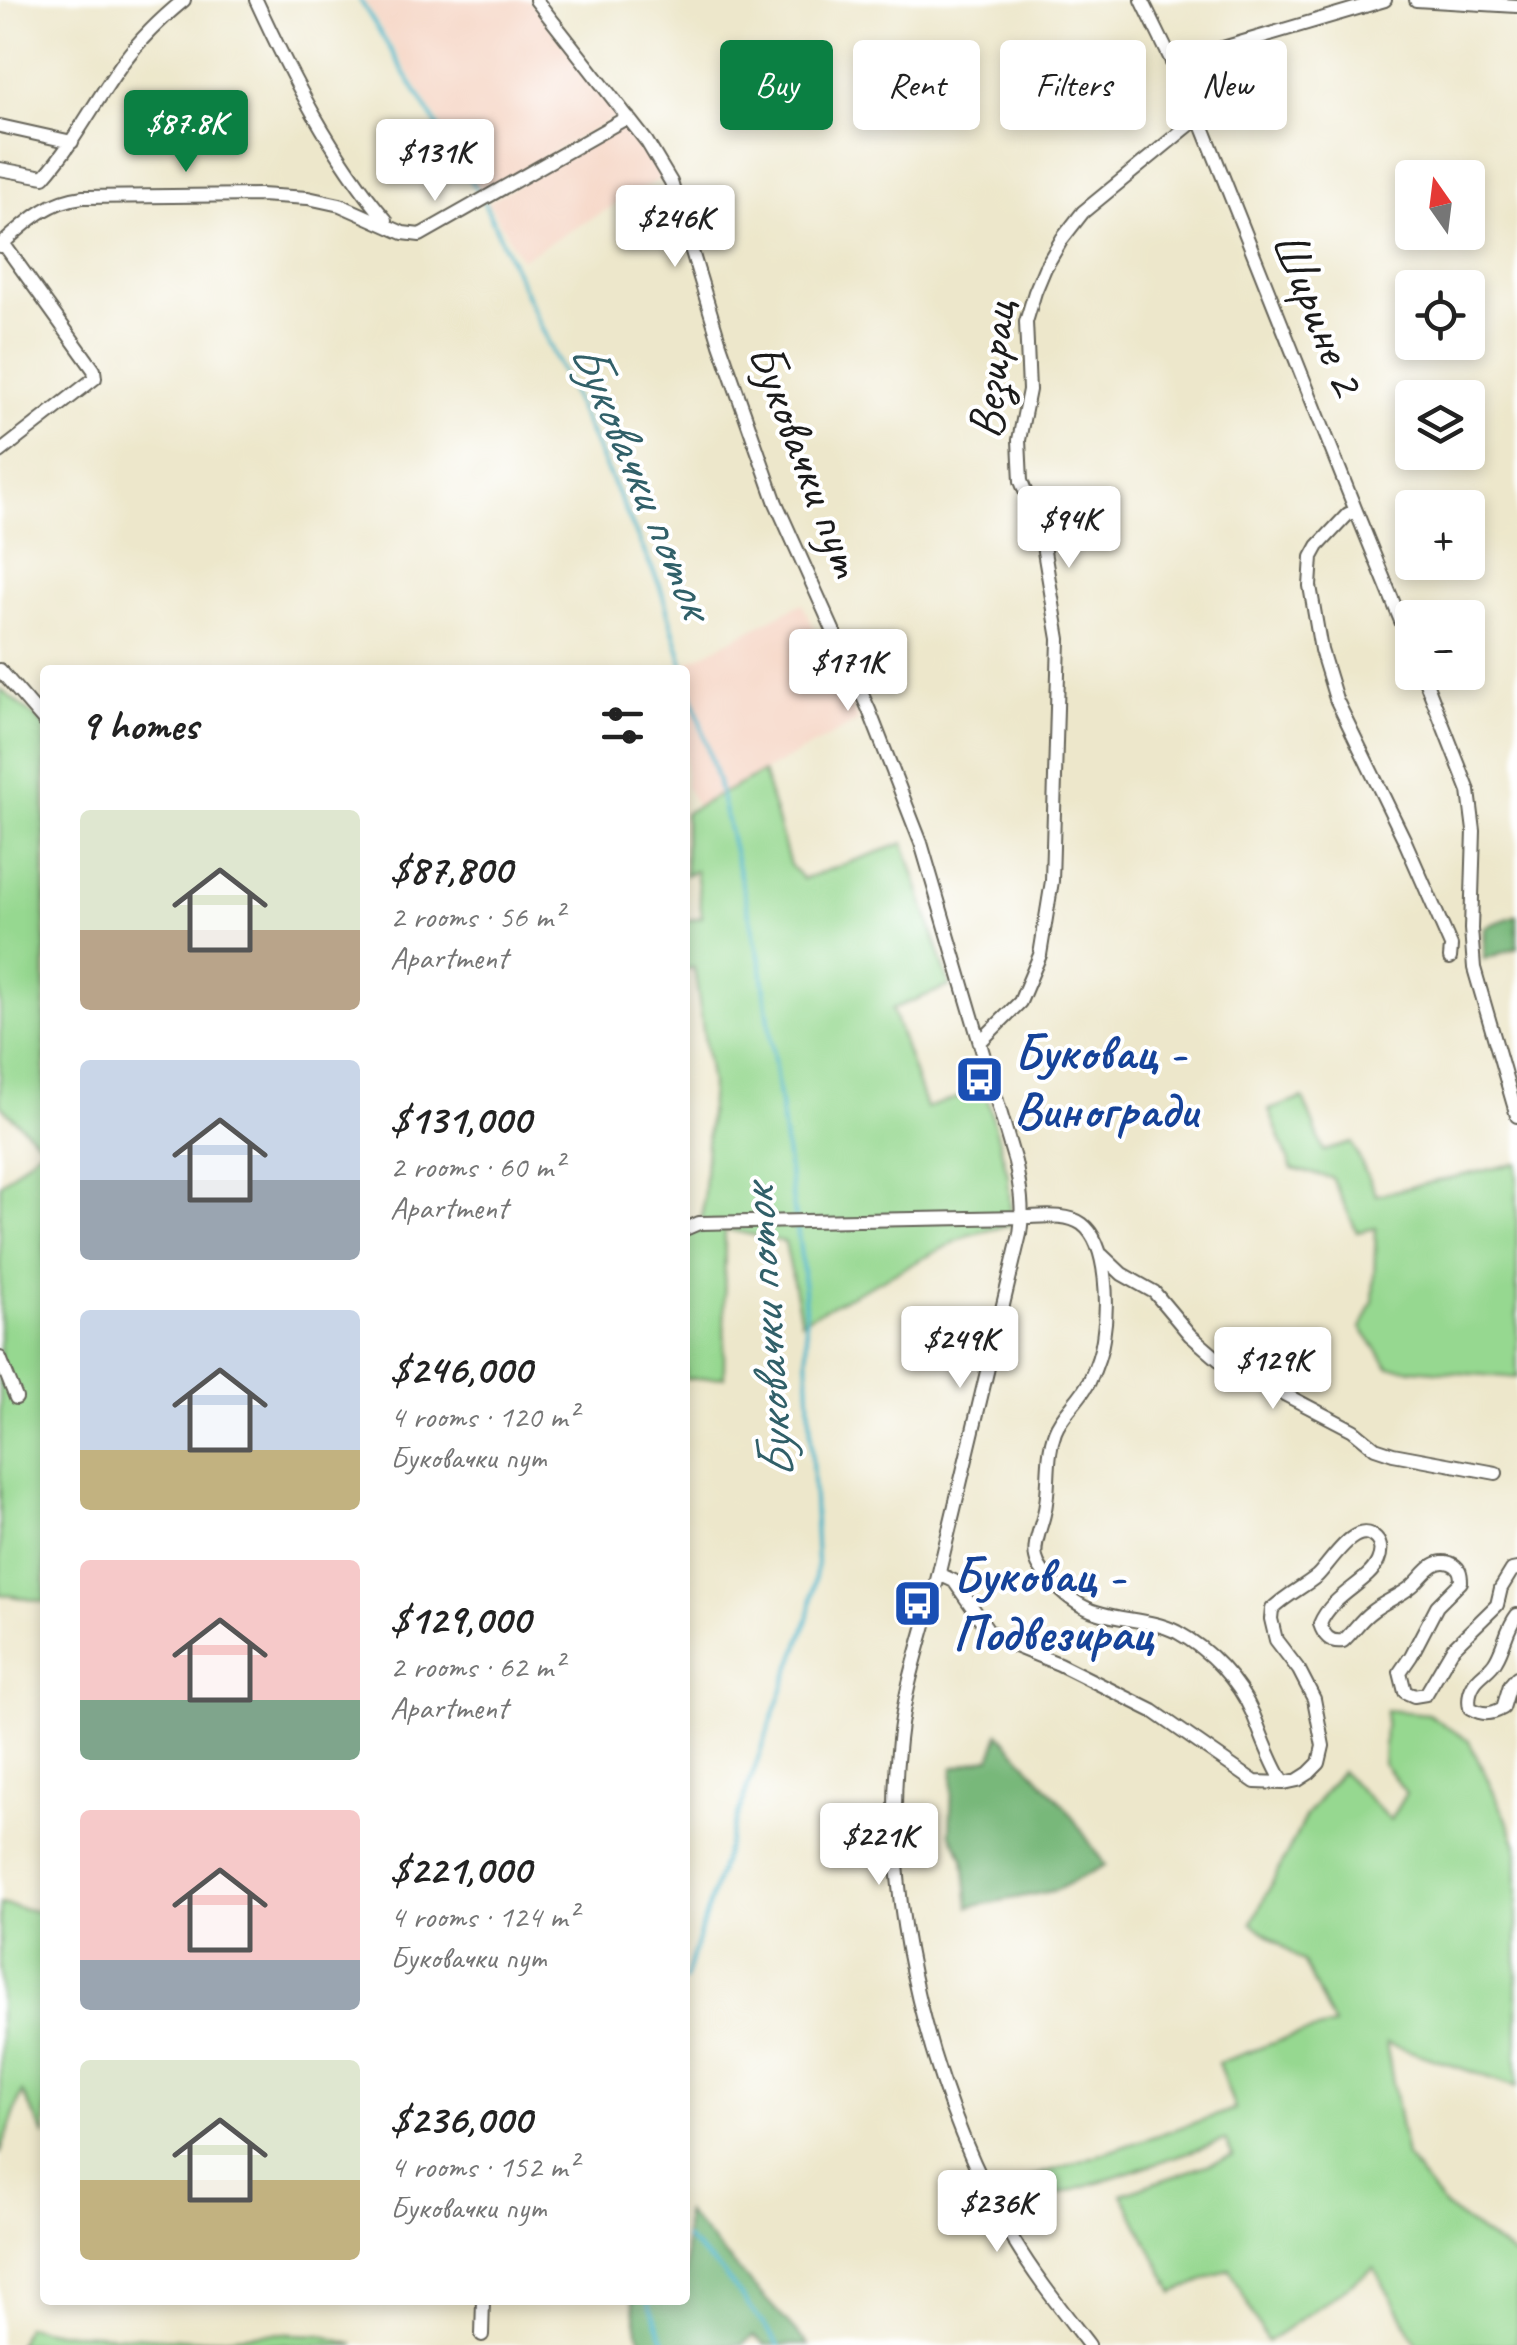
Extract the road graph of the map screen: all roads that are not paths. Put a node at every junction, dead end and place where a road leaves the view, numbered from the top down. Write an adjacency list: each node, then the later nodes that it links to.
1 (184, 0): 14 (street)
2 (256, 0): 16 (street)
3 (536, 0): 10 (street, Буковачки пут)
4 (1142, 0): 9 (street)
5 (1385, 0): 8 (street)
6 (1416, 0): 7 (street)
7 (1517, 6)
8 (1250, 40)
9 (1166, 50)
10 (628, 117): 16 (street); 25 (street, Буковачки пут)
11 (0, 126): 14 (street)
12 (1183, 130): 25 (street, Везирац)
13 (1204, 130): 19 (street, Ширине 2)
14 (72, 142): 15 (street)
15 (0, 169)
16 (390, 226): 17 (street)
17 (2, 245): 18 (street)
18 (0, 452)
19 (1356, 511): 20 (street, Ширине 2); 24 (street)
20 (1395, 606)
21 (0, 670): 23 (street)
22 (1429, 690): 26 (street)
23 (40, 716)
24 (1450, 958)
25 (980, 1042): 27 (street, Буковачки пут)
26 (1517, 1116)
27 (1023, 1217): 28 (street); 29 (street); 34 (street, Буковачки пут)
28 (690, 1228)
29 (1102, 1255): 32 (street); 37 (street)
30 (0, 1358): 31 (street)
31 (16, 1398)
32 (1496, 1473)
33 (1517, 1569): 37 (street)
34 (939, 1574): 37 (street); 40 (street, Буковачки пут)
35 (1517, 1615): 36 (street)
36 (1517, 1676)
37 (1284, 1783)
38 (483, 2305): 39 (street)
39 (482, 2335)
40 (1089, 2345)

